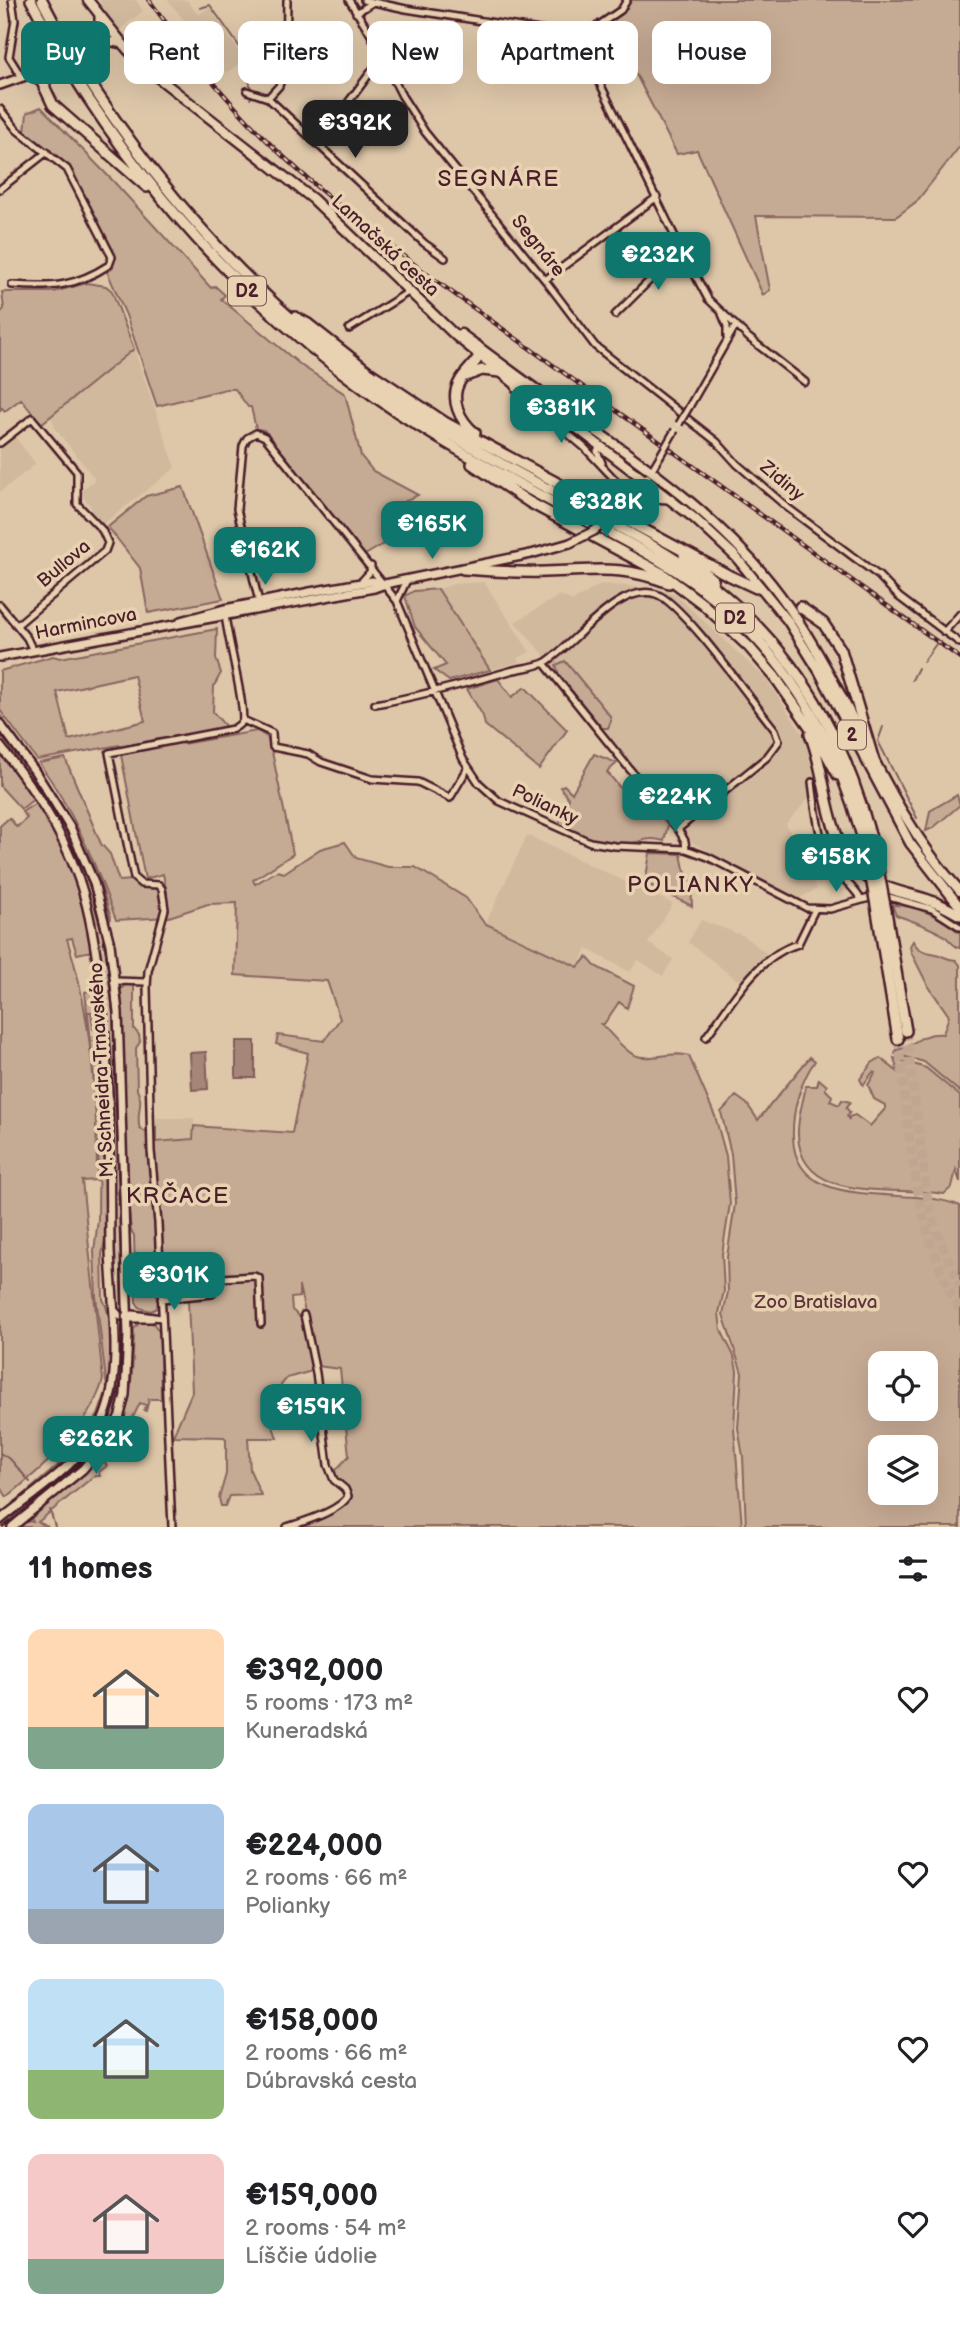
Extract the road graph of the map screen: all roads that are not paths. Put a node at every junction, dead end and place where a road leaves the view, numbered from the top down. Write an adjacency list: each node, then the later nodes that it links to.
1 (12, 0): 23 (street)
2 (30, 0): 12 (highway, D2)
3 (41, 0): 13 (highway, D2)
4 (88, 0): 11 (main road, Lamačská cesta / 2)
5 (287, 0): 34 (street)
6 (349, 0): 10 (street, Segnáre)
7 (364, 0): 9 (street)
8 (627, 0): 16 (street)
9 (372, 3): 10 (street); 15 (street)
10 (356, 13): 17 (street, Segnáre)
11 (99, 16): 14 (main road); 18 (main road, Lamačská cesta / 2)
12 (45, 21)
13 (50, 21)
14 (99, 21)
15 (489, 21)
16 (603, 21)
17 (367, 32)
18 (113, 33): 19 (main road); 20 (main road); 22 (main road, Lamačská cesta / 2)
19 (110, 34)
20 (110, 38)
21 (110, 41): 22 (main road)
22 (122, 44): 45 (main road, Lamačská cesta / 2)
23 (21, 76): 31 (main road)
24 (367, 77): 36 (street)
25 (42, 84): 32 (highway)
26 (45, 84): 32 (highway)
27 (84, 84): 39 (highway, D2)
28 (86, 84): 46 (highway, D2)
29 (396, 84): 43 (street, Segnáre)
30 (600, 84): 40 (street)
31 (0, 85)
32 (44, 87): 39 (highway)
33 (247, 91): 34 (street)
34 (268, 98): 36 (street)
35 (0, 109): 37 (street)
36 (318, 143): 42 (street)
37 (47, 152): 38 (street); 44 (street)
38 (0, 189)
39 (160, 197): 61 (highway, D2)
40 (657, 197): 41 (street); 43 (street)
41 (681, 249): 47 (street); 48 (street)
42 (445, 258)
43 (545, 280): 51 (street, Segnáre)
44 (12, 285)
45 (410, 291): 50 (street); 54 (main road, Lamačská cesta / 2)
46 (284, 312): 62 (highway); 77 (highway, D2)
47 (721, 312): 49 (street); 53 (street)
48 (615, 315)
49 (736, 325): 52 (street); 53 (street)
50 (349, 329)
51 (587, 337): 85 (street, Zidiny)
52 (749, 338): 53 (street); 57 (street)
53 (727, 341): 64 (street, bridge)
54 (478, 351): 55 (main road, Lamačská cesta / 2); 56 (highway); 64 (main road, Lamačská cesta / 2)
55 (500, 372): 56 (highway); 58 (main road, Lamačská cesta / 2)
56 (461, 378): 62 (highway)
57 (805, 382)
58 (515, 387): 60 (main road, Lamačská cesta / 2); 63 (street, Lamačská cesta)
59 (0, 443): 84 (street, Bullova)
60 (600, 446): 63 (street); 65 (main road, Lamačská cesta / 2)
61 (453, 447): 76 (highway); 99 (highway, D2)
62 (492, 447): 69 (highway)
63 (605, 469): 66 (street, Lamačská cesta)
64 (651, 471): 65 (main road, Harmincova); 96 (main road, Lamačská cesta / 2)
65 (645, 480): 67 (main road, Lamačská cesta / 2); 68 (main road, Harmincova)
66 (620, 485)
67 (670, 499): 68 (main road); 105 (main road, Lamačská cesta / 2)
68 (624, 508): 71 (main road, Harmincova, bridge)
69 (660, 538): 75 (highway); 77 (highway)
70 (370, 566): 73 (street); 74 (street, Polianky); 79 (street, Polianky)
71 (463, 569): 72 (main road, Harmincova); 76 (highway)
72 (407, 580): 74 (main road, Harmincova); 78 (street)
73 (360, 583): 74 (main road, Harmincova); 79 (main road, Harmincova)
74 (385, 584): 78 (street, Polianky); 82 (main road, Harmincova)
75 (756, 589)
76 (687, 591): 92 (highway)
77 (724, 595): 102 (highway, D2)
78 (397, 601): 90 (street, Polianky)
79 (258, 602): 82 (main road, Harmincova)
80 (0, 604): 84 (street)
81 (800, 607): 96 (highway)
82 (225, 612): 87 (main road, Harmincova); 93 (street)
83 (960, 614): 85 (street)
84 (17, 625): 87 (street)
85 (944, 632): 86 (street, Zidiny)
86 (960, 643)
87 (33, 651): 88 (main road, Harmincova)
88 (0, 657)
89 (544, 663): 90 (street); 100 (street); 100 (street)
90 (435, 693): 91 (street); 97 (street, Polianky)
91 (375, 704)
92 (798, 710): 99 (highway); 108 (highway)
93 (243, 720): 97 (street); 111 (street)
94 (0, 724): 110 (main road, M. Schneidra Trnavského)
95 (0, 746): 117 (main road, M. Schneidra Trnavského)
96 (874, 761): 103 (main road, Lamačská cesta / 2)
97 (468, 768): 101 (street, Polianky)
98 (812, 782): 104 (street)
99 (847, 785): 102 (highway, D2)
100 (678, 829): 101 (street)
101 (686, 849): 106 (street, Polianky)
102 (872, 862): 107 (highway, D2, bridge)
103 (960, 891)
104 (861, 900): 106 (street); 109 (street)
105 (960, 907)
106 (815, 909): 113 (street)
107 (881, 911): 112 (highway, D2); 114 (highway, D2)
108 (960, 915)
109 (960, 927)
110 (116, 981): 111 (street); 115 (main road, M. Schneidra Trnavského)
111 (146, 982): 116 (street)
112 (906, 1031)
113 (706, 1037)
114 (898, 1040)
115 (127, 1298): 119 (main road, M. Schneidra Trnavského); 120 (street)
116 (161, 1299): 121 (street); 122 (street)
117 (112, 1306): 119 (street); 123 (main road, M. Schneidra Trnavského)
118 (304, 1315): 128 (street)
119 (125, 1317): 120 (street); 123 (street); 124 (main road, M. Schneidra Trnavského)
120 (140, 1317): 121 (street); 124 (street)
121 (162, 1318): 127 (street)
122 (261, 1324)
123 (114, 1328): 125 (main road, M. Schneidra Trnavského)
124 (128, 1335): 126 (main road, M. Schneidra Trnavského)
125 (0, 1520)
126 (12, 1527)
127 (172, 1527)
128 (287, 1527)

